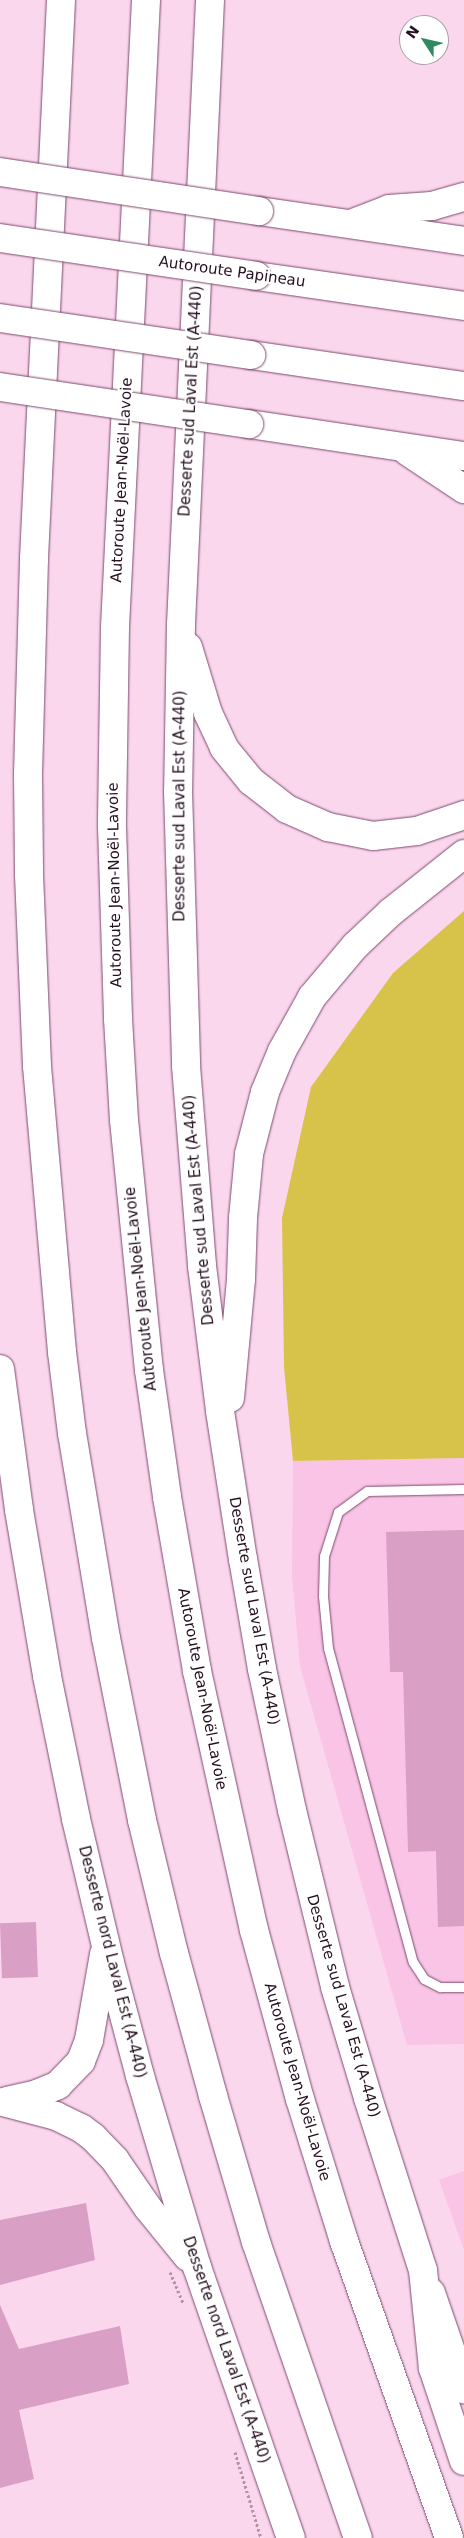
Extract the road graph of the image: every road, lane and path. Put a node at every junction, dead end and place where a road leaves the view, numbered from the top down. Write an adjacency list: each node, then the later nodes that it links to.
1 (61, 0): 37 (main road)
2 (146, 0): 38 (main road, Autoroute Jean-Noël-Lavoie)
3 (210, 0): 5 (main road, Desserte sud Laval Est (A-440))
4 (223, 0): 5 (main road)
5 (209, 32): 18 (main road, Desserte sud Laval Est (A-440))
6 (0, 172): 8 (main road, bridge)
7 (464, 197): 8 (main road)
8 (349, 224): 10 (main road)
9 (0, 238): 11 (main road, Autoroute Papineau, bridge)
10 (464, 241)
11 (464, 306)
12 (0, 318): 13 (main road, bridge)
13 (464, 386)
14 (0, 387): 15 (main road, bridge)
15 (399, 446): 16 (main road); 17 (main road)
16 (464, 456)
17 (464, 489)
18 (181, 624): 19 (main road); 22 (main road, Desserte sud Laval Est (A-440))
19 (464, 816)
20 (464, 854): 22 (main road)
21 (0, 1369): 25 (main road, Desserte nord Laval Est (A-440))
22 (225, 1444): 30 (main road, Desserte sud Laval Est (A-440))
23 (0, 1445): 25 (main road)
24 (464, 1489): 27 (lane)
25 (19, 1510): 26 (main road, Desserte nord Laval Est (A-440))
26 (106, 1945): 29 (main road, Desserte nord Laval Est (A-440)); 29 (main road)
27 (464, 1987)
28 (167, 2265): 31 (path)
29 (197, 2267): 36 (main road, Desserte nord Laval Est (A-440))
30 (423, 2270): 32 (main road, Desserte sud Laval Est (A-440)); 34 (main road)
31 (186, 2309)
32 (464, 2389)
33 (234, 2446): 35 (path)
34 (464, 2461)
35 (262, 2538)
36 (291, 2538)
37 (358, 2538)
38 (449, 2538)

